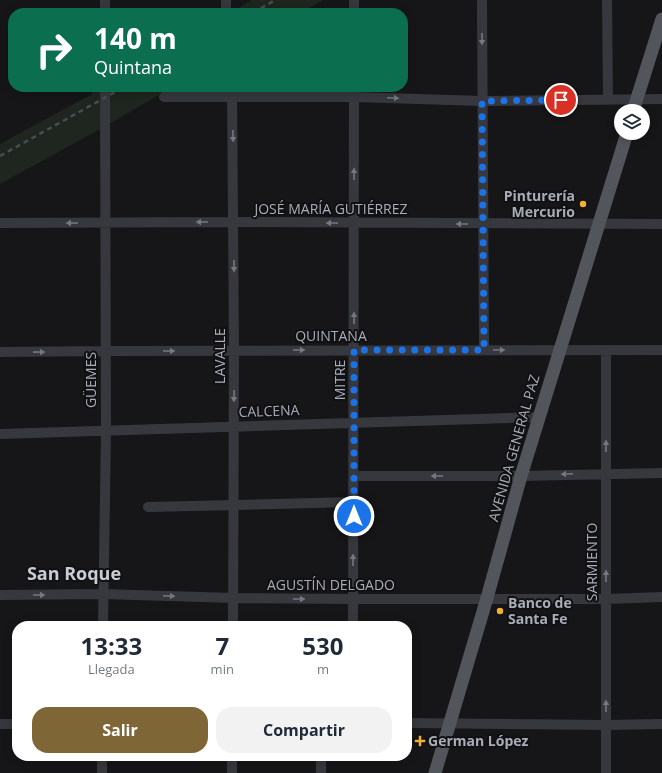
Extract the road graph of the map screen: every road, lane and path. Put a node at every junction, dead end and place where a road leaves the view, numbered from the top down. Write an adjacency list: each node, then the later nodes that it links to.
1 (482, 0): 10 (street, one-way to 10)
2 (607, 0): 9 (street)
3 (662, 19): 12 (main road)
4 (105, 92): 18 (street, GÜEMES)
5 (232, 92): 6 (street); 7 (street); 15 (street, LAVALLE, one-way to 15)
6 (354, 92): 10 (street, one-way to 10); 17 (street, MITRE, one-way to 6)
7 (164, 97)
8 (662, 99): 13 (street)
9 (608, 100): 10 (street); 11 (street)
10 (482, 101): 19 (street)
11 (630, 104)
12 (635, 104)
13 (640, 104)
14 (625, 140): 20 (main road, AVENIDA GENERAL PAZ)
15 (234, 222): 17 (street, JOSÉ MARÍA GUTIÉRREZ, one-way to 15); 18 (street, JOSÉ MARÍA GUTIÉRREZ, one-way to 18); 22 (street, LAVALLE, one-way to 22)
16 (0, 223): 18 (street, JOSÉ MARÍA GUTIÉRREZ, one-way to 16)
17 (354, 223): 19 (street, JOSÉ MARÍA GUTIÉRREZ, one-way to 17); 23 (street, MITRE, one-way to 17)
18 (105, 224): 28 (street, GÜEMES)
19 (483, 224): 20 (street, JOSÉ MARÍA GUTIÉRREZ); 24 (street)
20 (599, 224): 21 (street, JOSÉ MARÍA GUTIÉRREZ); 25 (main road, AVENIDA GENERAL PAZ)
21 (662, 224)
22 (234, 350): 23 (street, QUINTANA, one-way to 23); 28 (street, QUINTANA, one-way to 22); 32 (street, LAVALLE, one-way to 32)
23 (354, 350): 24 (street, QUINTANA); 31 (street, MITRE)
24 (484, 350): 25 (street, QUINTANA, one-way to 25)
25 (559, 350): 26 (street, QUINTANA); 30 (main road, AVENIDA GENERAL PAZ)
26 (606, 350): 27 (street, QUINTANA); 35 (street, SARMIENTO, one-way to 26)
27 (662, 350)
28 (105, 351): 29 (street, QUINTANA, one-way to 28); 33 (street, GÜEMES)
29 (0, 352)
30 (540, 417): 31 (street, CALCENA); 38 (main road, AVENIDA GENERAL PAZ)
31 (354, 422): 32 (street, CALCENA); 37 (street, MITRE)
32 (233, 427): 33 (street, CALCENA); 40 (street, LAVALLE)
33 (106, 431): 34 (street, CALCENA); 42 (street, GÜEMES)
34 (0, 434)
35 (606, 473): 36 (street); 38 (street, one-way to 38); 48 (street, SARMIENTO, one-way to 35)
36 (662, 473)
37 (354, 476): 38 (street, one-way to 37); 39 (street, MITRE)
38 (521, 476): 46 (main road, AVENIDA GENERAL PAZ)
39 (354, 502): 40 (street); 47 (street, MITRE, one-way to 39)
40 (234, 505): 41 (street); 45 (street, LAVALLE)
41 (148, 507)
42 (103, 594): 43 (street, AGUSTÍN DELGADO, one-way to 42); 45 (street, AGUSTÍN DELGADO, one-way to 45); 49 (street, GÜEMES)
43 (0, 595)
44 (662, 597): 48 (street, AGUSTÍN DELGADO)
45 (233, 598): 47 (street, AGUSTÍN DELGADO, one-way to 47); 50 (street, LAVALLE)
46 (487, 598): 47 (street, AGUSTÍN DELGADO); 48 (street, AGUSTÍN DELGADO); 55 (main road, AVENIDA GENERAL PAZ)
47 (353, 599): 51 (street, MITRE)
48 (606, 599): 57 (street, SARMIENTO, one-way to 48)
49 (103, 621)
50 (233, 621)
51 (353, 621)
52 (412, 723): 55 (street)
53 (0, 724): 54 (street)
54 (12, 724)
55 (450, 724): 57 (street); 64 (main road, AVENIDA GENERAL PAZ)
56 (662, 724): 57 (street)
57 (606, 725): 65 (street, SARMIENTO)
58 (102, 761): 61 (street)
59 (232, 761): 62 (street)
60 (321, 761): 63 (street)
61 (102, 773)
62 (232, 773)
63 (321, 773)
64 (434, 773)
65 (606, 773)

